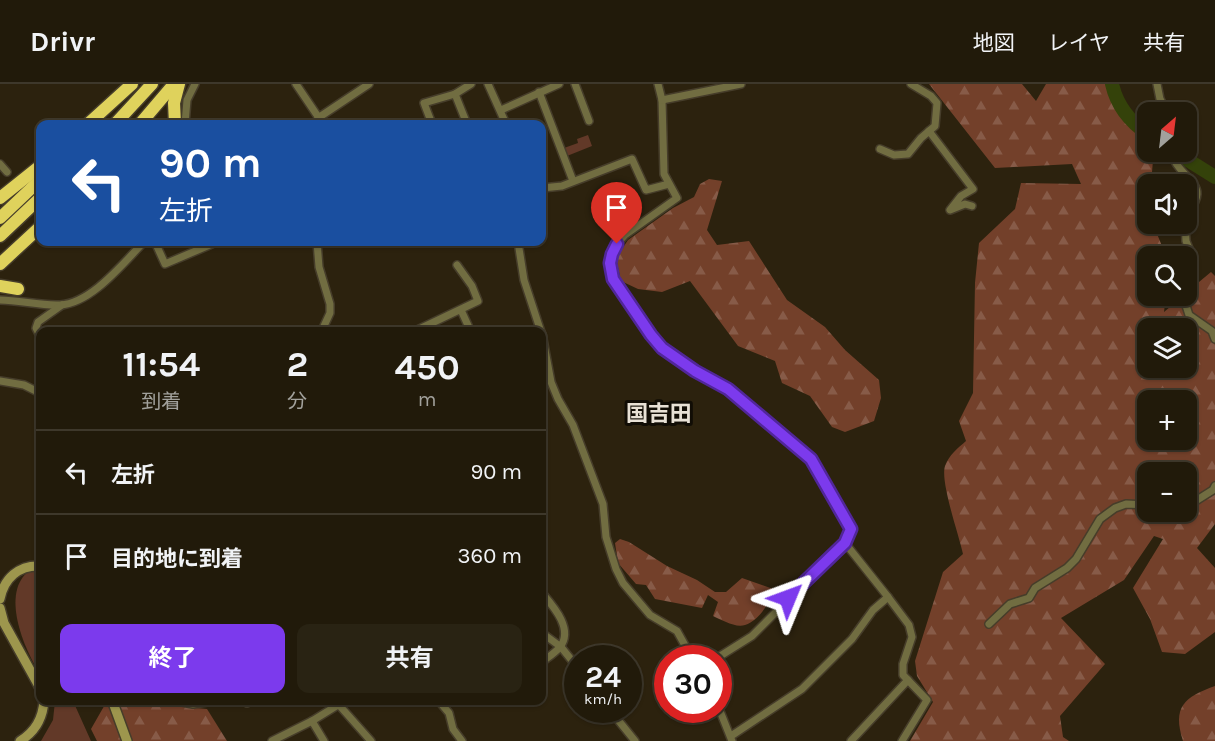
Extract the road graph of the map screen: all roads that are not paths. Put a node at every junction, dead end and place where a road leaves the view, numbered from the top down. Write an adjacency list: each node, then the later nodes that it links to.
1 (133, 84): 21 (highway); 22 (highway)
2 (152, 84): 23 (highway)
3 (174, 84): 24 (highway)
4 (179, 84): 25 (highway)
5 (195, 84): 26 (street)
6 (296, 84): 27 (street)
7 (369, 84): 28 (street)
8 (471, 84): 17 (street)
9 (488, 84): 20 (street)
10 (559, 84): 16 (street)
11 (575, 84): 32 (street)
12 (658, 84): 18 (street)
13 (741, 84): 18 (street)
14 (911, 84): 33 (street)
15 (1157, 84): 19 (street)
16 (539, 93): 20 (street); 40 (street)
17 (455, 94): 29 (street); 30 (street)
18 (662, 100): 42 (street)
19 (1162, 102)
20 (501, 110): 31 (street)
21 (92, 120)
22 (100, 120)
23 (119, 120)
24 (143, 120)
25 (175, 120)
26 (185, 120)
27 (320, 120)
28 (322, 120)
29 (430, 120)
30 (465, 120)
31 (505, 120)
32 (589, 121)
33 (929, 131): 34 (street); 46 (street)
34 (880, 149)
35 (1174, 162): 39 (street)
36 (0, 164): 38 (street)
37 (36, 168): 44 (highway)
38 (7, 172)
39 (1184, 174)
40 (573, 181): 42 (street); 43 (street)
41 (36, 184): 47 (highway)
42 (669, 184): 75 (street)
43 (546, 188)
44 (2, 197)
45 (36, 202): 49 (highway)
46 (972, 206)
47 (0, 218)
48 (36, 231): 55 (highway)
49 (0, 236)
50 (140, 246): 60 (street)
51 (156, 246): 52 (street)
52 (207, 246)
53 (317, 246): 64 (street)
54 (519, 246): 67 (street)
55 (0, 264)
56 (457, 265): 62 (street)
57 (0, 286): 58 (highway)
58 (18, 289)
59 (0, 300): 60 (street)
60 (62, 305): 63 (street)
61 (1186, 306): 68 (street)
62 (461, 310): 65 (street); 66 (street)
63 (36, 327)
64 (324, 327)
65 (424, 327)
66 (469, 327)
67 (539, 327)
68 (1215, 339)
69 (546, 358): 83 (street)
70 (0, 381): 71 (street)
71 (36, 391)
72 (1215, 486): 73 (street)
73 (1197, 500)
74 (1137, 504): 81 (street)
75 (845, 543): 77 (street); 85 (street)
76 (36, 566): 79 (street)
77 (888, 597): 88 (street); 98 (street)
78 (546, 598): 84 (street)
79 (0, 599)
80 (0, 608): 89 (street)
81 (989, 624)
82 (546, 636): 84 (street)
83 (685, 645)
84 (561, 647): 86 (street); 87 (street)
85 (732, 649)
86 (564, 651)
87 (546, 659)
88 (908, 680): 106 (street); 107 (street)
89 (36, 681)
90 (43, 705): 99 (street)
91 (114, 705): 100 (street)
92 (340, 705): 95 (street)
93 (344, 705): 103 (street)
94 (442, 705): 104 (street)
95 (312, 722): 101 (street); 102 (street)
96 (620, 723): 105 (street)
97 (725, 723): 98 (street)
98 (732, 739)
99 (20, 741)
100 (127, 741)
101 (272, 741)
102 (324, 741)
103 (371, 741)
104 (462, 741)
105 (635, 741)
106 (851, 741)
107 (902, 741)

